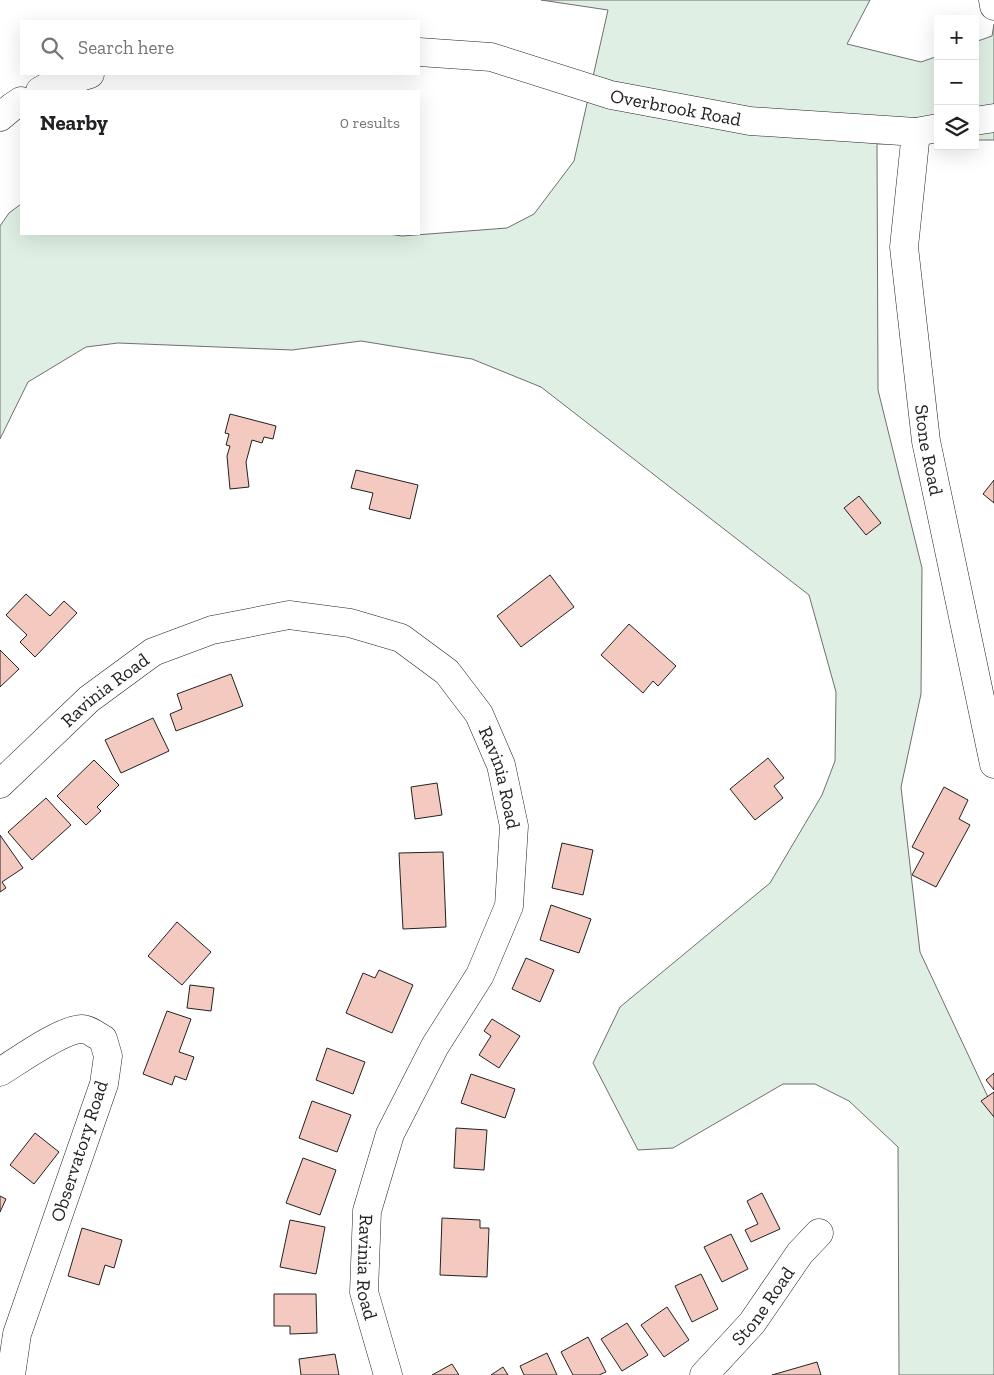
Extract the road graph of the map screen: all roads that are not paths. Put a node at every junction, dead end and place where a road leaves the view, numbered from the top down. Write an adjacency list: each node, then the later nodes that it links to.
1 (993, 0): 2 (street)
2 (994, 6)
3 (420, 52): 10 (street, Overbrook Road)
4 (87, 75): 5 (street)
5 (42, 90)
6 (20, 102): 7 (street)
7 (0, 118)
8 (994, 118): 9 (street)
9 (979, 120)
10 (927, 130): 11 (street, Stone Road)
11 (994, 764)
12 (0, 784): 16 (street, Ravinia Road)
13 (0, 1072): 15 (street, Observatory Road)
14 (819, 1233): 17 (street, Stone Road)
15 (11, 1375)
16 (388, 1375)
17 (704, 1375)

